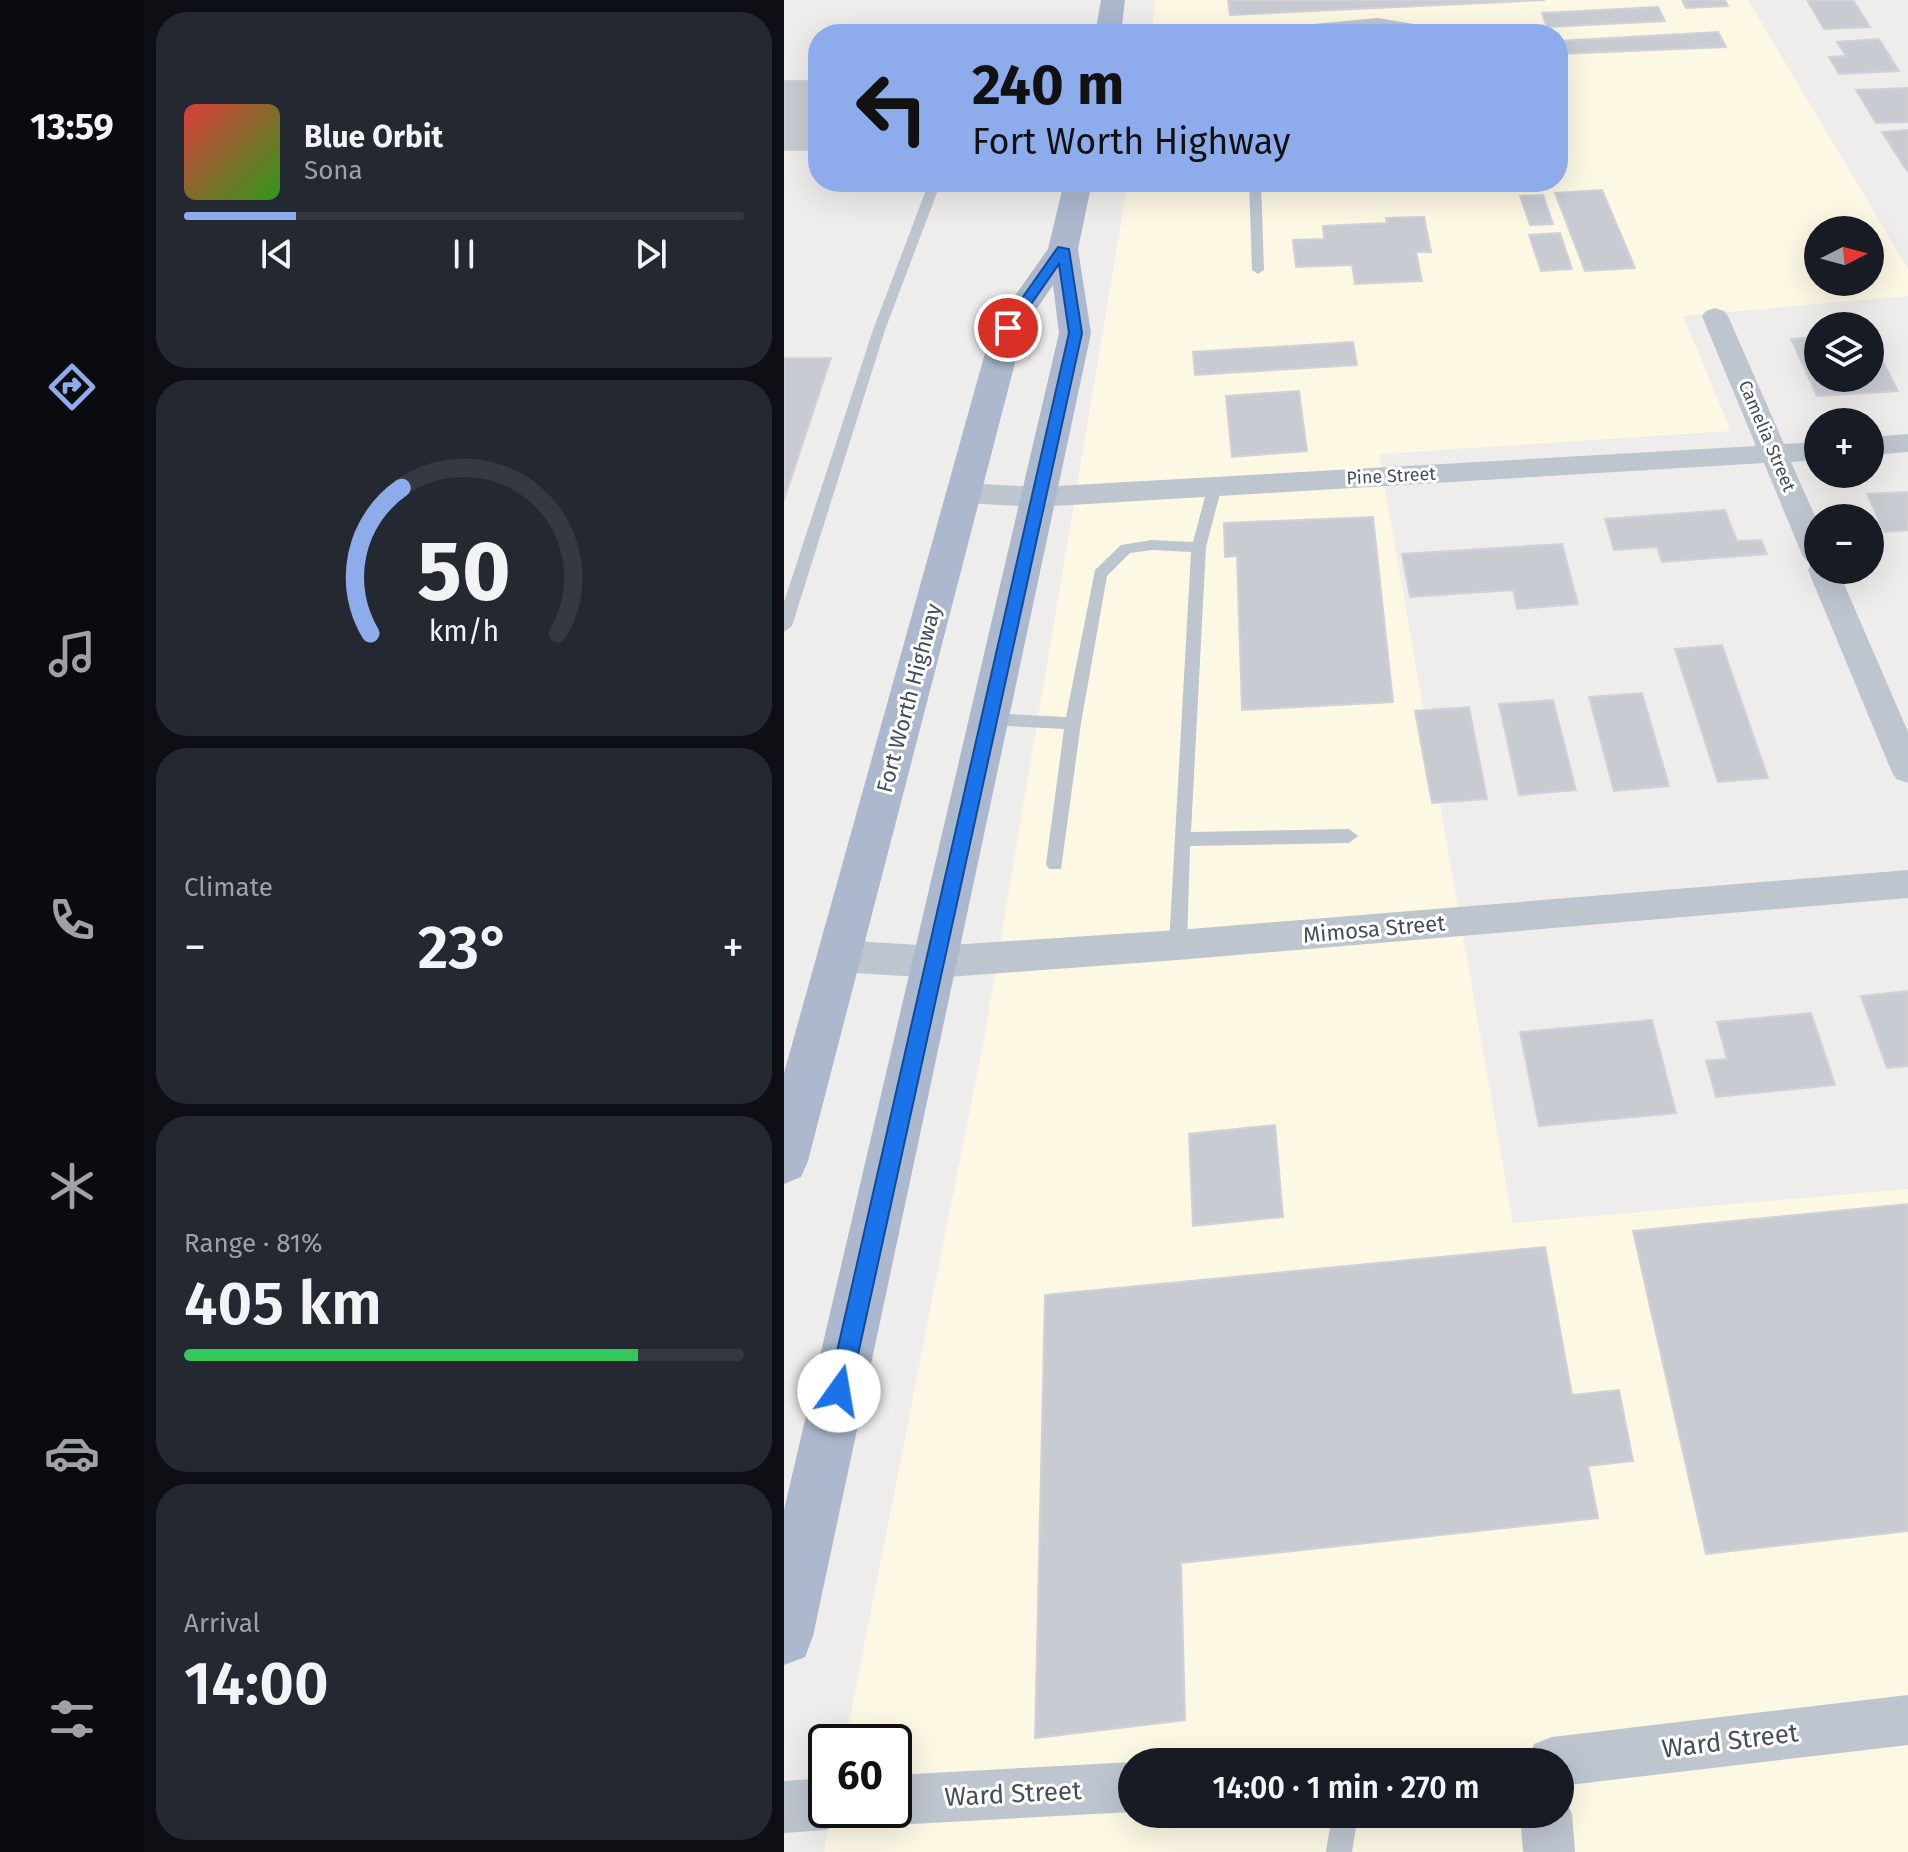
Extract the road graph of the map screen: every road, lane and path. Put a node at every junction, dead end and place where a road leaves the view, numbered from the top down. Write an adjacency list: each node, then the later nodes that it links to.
1 (1113, 0): 2 (main road)
2 (1109, 24)
3 (1355, 24): 4 (lane)
4 (1401, 24)
5 (931, 192): 21 (lane)
6 (1076, 192): 8 (main road, Fort Worth Highway)
7 (1255, 192): 9 (lane)
8 (1063, 249): 16 (main road, Fort Worth Highway); 17 (main road, Fort Worth Highway)
9 (1258, 270)
10 (1715, 316): 14 (street, Camelia Street)
11 (1908, 443): 12 (street)
12 (1884, 445)
13 (1804, 452): 14 (street, Pine Street)
14 (1775, 455): 15 (street, Pine Street); 18 (street, Camelia Street)
15 (1215, 486): 17 (street, Pine Street); 19 (lane)
16 (964, 493): 17 (street, Pine Street); 30 (main road, Fort Worth Highway)
17 (1039, 497): 22 (main road, Fort Worth Highway)
18 (1804, 524)
19 (1199, 547): 23 (lane); 26 (lane)
20 (1829, 584): 24 (street)
21 (784, 626)
22 (989, 719): 23 (lane); 31 (main road, Fort Worth Highway)
23 (1073, 723): 27 (lane)
24 (1908, 770)
25 (1349, 836): 26 (lane)
26 (1182, 839): 29 (lane)
27 (1055, 864)
28 (1908, 884): 29 (street, Mimosa Street)
29 (1178, 945): 31 (street, Mimosa Street)
30 (839, 956): 31 (street, Mimosa Street); 32 (main road, Fort Worth Highway)
31 (935, 962): 33 (main road, Fort Worth Highway)
32 (784, 1161)
33 (784, 1636)
34 (1908, 1720): 35 (street, Ward Street)
35 (1574, 1759)
36 (1118, 1788): 37 (street, Ward Street)
37 (912, 1799)
38 (808, 1805): 39 (street)
39 (784, 1807)
40 (1343, 1828): 42 (lane)
41 (1547, 1828): 43 (street)
42 (1339, 1852)
43 (1549, 1852)

